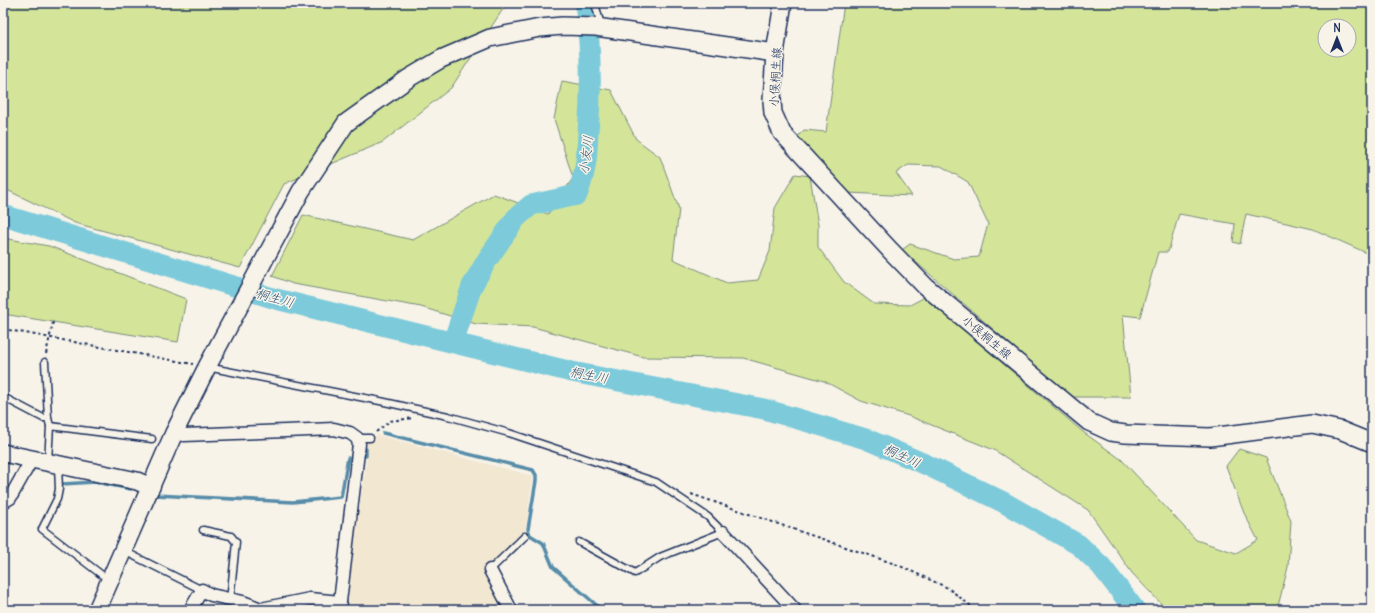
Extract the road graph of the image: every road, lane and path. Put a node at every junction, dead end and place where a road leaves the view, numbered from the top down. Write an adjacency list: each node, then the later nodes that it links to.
1 (596, 3): 3 (lane)
2 (783, 3): 4 (street, 小俣桐生線)
3 (593, 27): 4 (street); 9 (street)
4 (775, 53): 18 (street, 小俣桐生線)
5 (53, 322): 7 (path)
6 (3, 329): 7 (path)
7 (50, 337): 8 (path); 9 (path)
8 (46, 360): 11 (lane)
9 (205, 365): 14 (street); 25 (lane)
10 (3, 397): 11 (lane)
11 (48, 418): 13 (lane)
12 (414, 418): 16 (path)
13 (50, 426): 17 (lane); 20 (lane)
14 (174, 433): 15 (street); 21 (street)
15 (357, 438): 16 (lane); 33 (street)
16 (370, 438)
17 (152, 439)
18 (1372, 443)
19 (3, 453): 20 (street)
20 (46, 462): 21 (street); 23 (street); 30 (lane)
21 (151, 486): 28 (street)
22 (688, 493): 38 (path)
23 (3, 502)
24 (203, 530): 32 (lane)
25 (723, 532): 27 (lane); 37 (street)
26 (525, 536): 29 (lane)
27 (579, 542)
28 (123, 551): 30 (street); 31 (lane)
29 (490, 570): 36 (street)
30 (111, 578): 34 (street)
31 (202, 590): 32 (street); 35 (street)
32 (230, 600): 33 (street)
33 (339, 606)
34 (97, 610)
35 (190, 610)
36 (511, 610)
37 (795, 610)
38 (976, 610)

